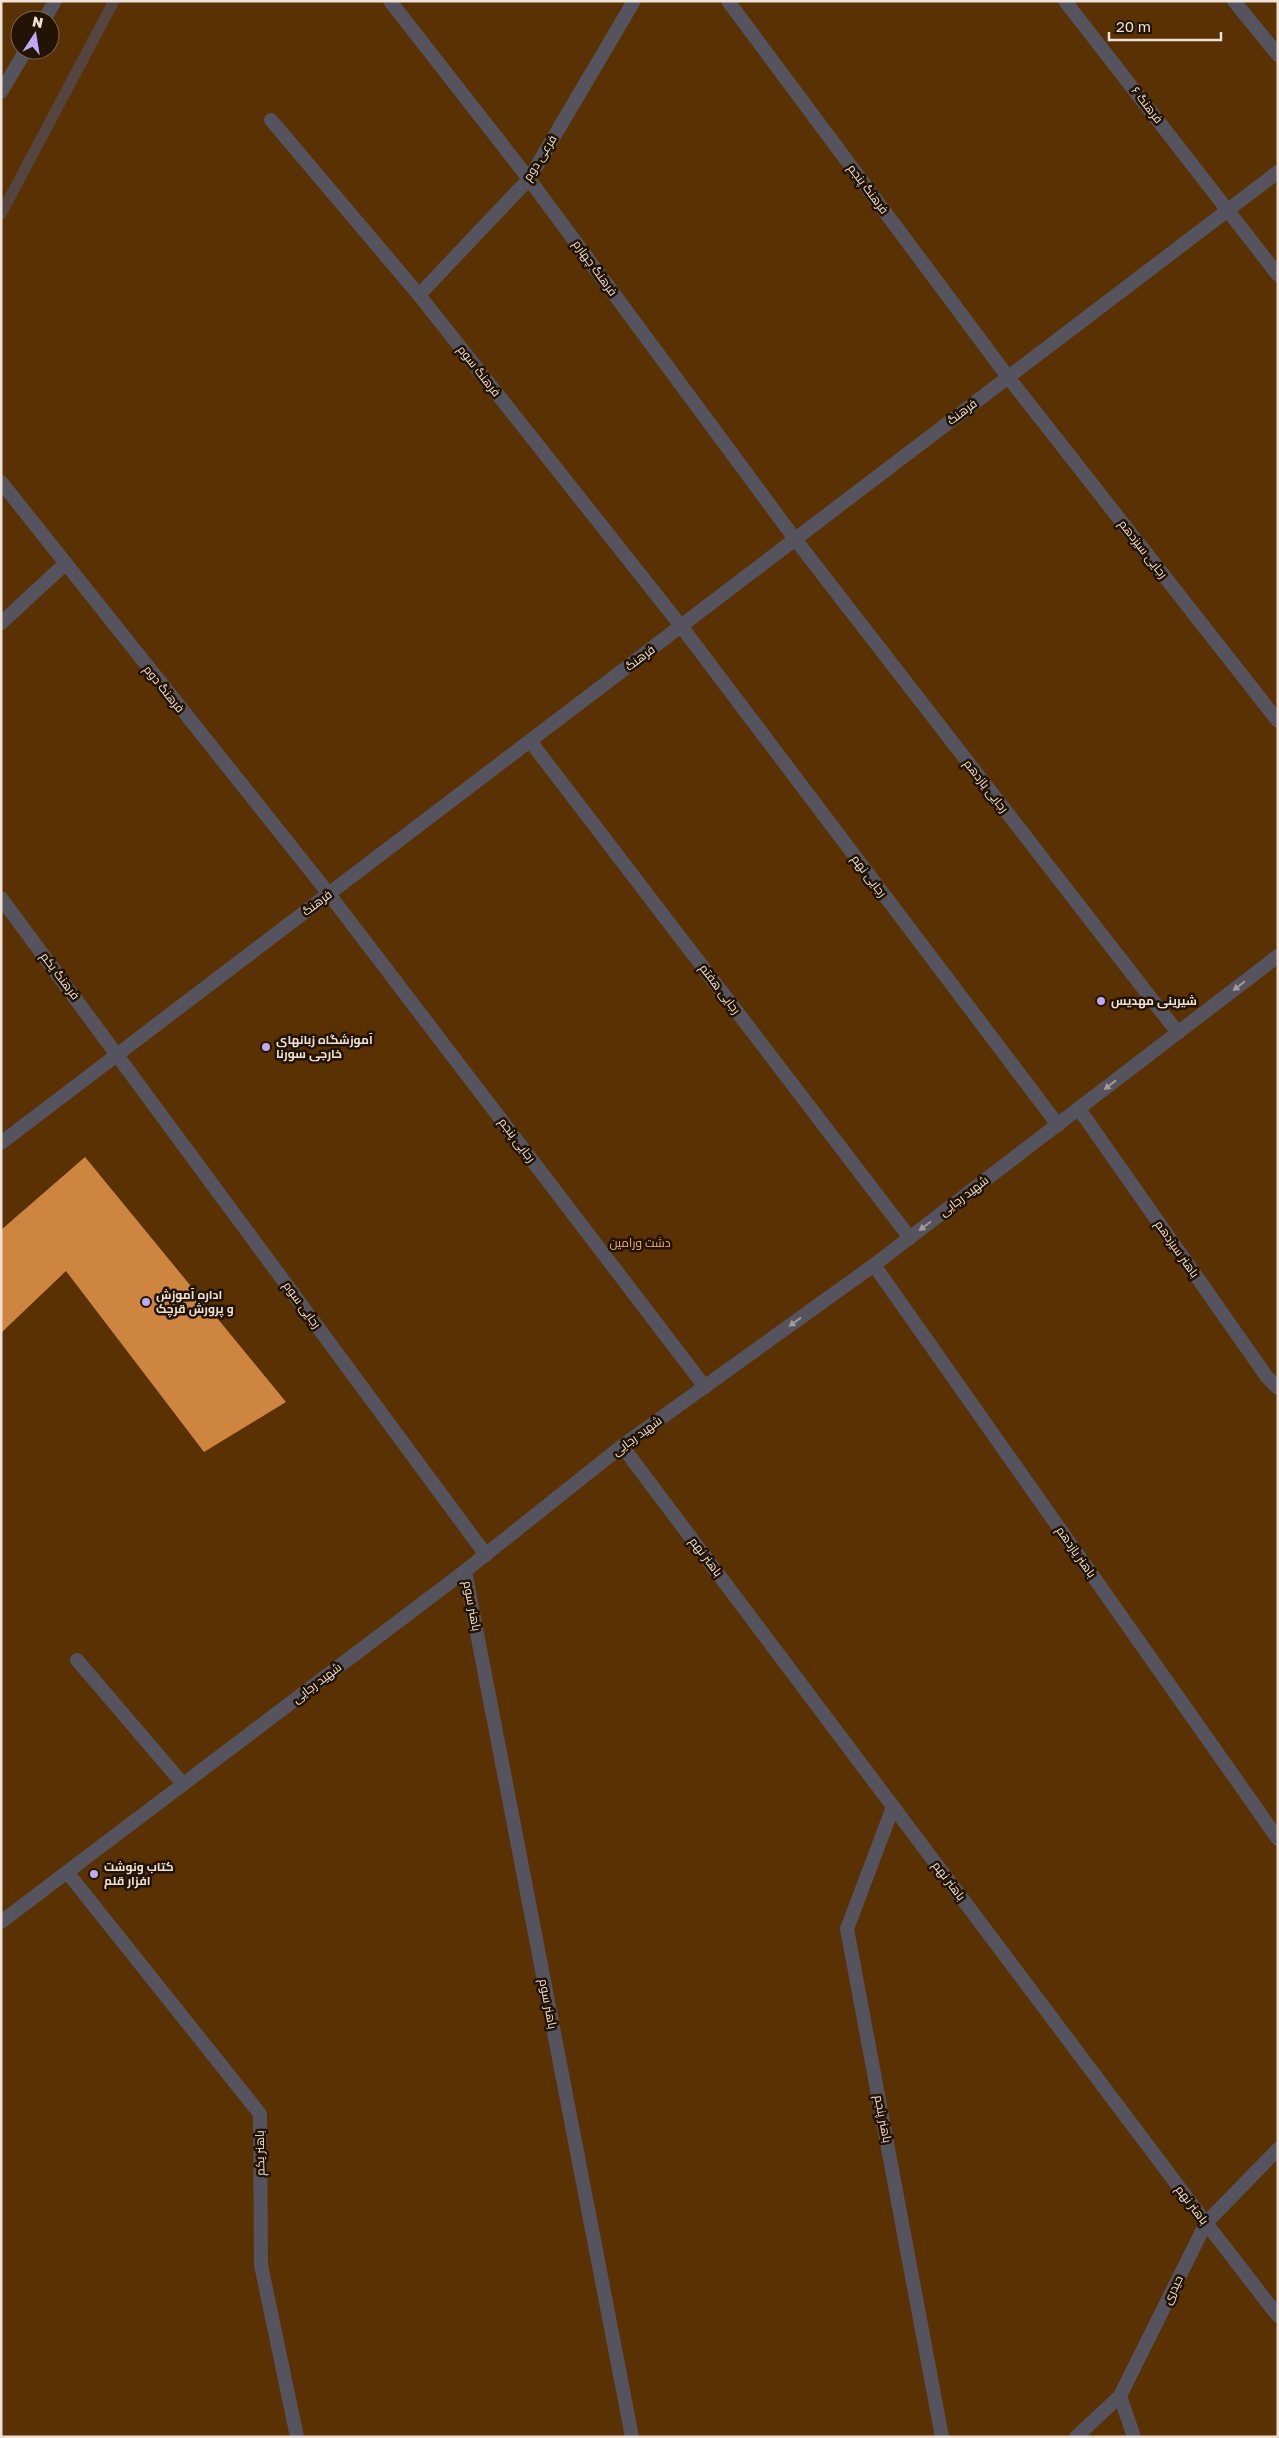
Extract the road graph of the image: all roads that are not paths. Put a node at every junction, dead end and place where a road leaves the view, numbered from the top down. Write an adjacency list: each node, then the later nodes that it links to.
1 (390, 1): 11 (street, فرهنگ چهارم)
2 (634, 1): 11 (street, فرعی دوم)
3 (728, 1): 15 (street, فرهنگ پنجم)
4 (1065, 1): 12 (street, فرهنگ ۶)
5 (1234, 1): 6 (street)
6 (1278, 55)
7 (20, 60): 8 (street)
8 (1, 92)
9 (271, 120): 14 (street, فرهنگ سوم)
10 (1278, 172): 12 (street, فرهنگ)
11 (529, 179): 14 (street, فرعی دوم); 17 (street, فرهنگ چهارم)
12 (1228, 209): 13 (street, فرهنگ ۶); 15 (street, فرهنگ)
13 (1278, 275)
14 (419, 295): 20 (street, فرهنگ سوم)
15 (1008, 377): 17 (street, فرهنگ); 21 (street, رجایی سیزدهم)
16 (1, 482): 18 (street, فرهنگ دوم)
17 (795, 539): 20 (street, فرهنگ); 26 (street, رجایی یازدهم)
18 (65, 564): 19 (street); 23 (street, فرهنگ دوم)
19 (1, 623)
20 (681, 626): 22 (street, فرهنگ); 29 (street, رجایی نهم)
21 (1278, 721)
22 (530, 741): 23 (street, فرهنگ); 31 (street, رجایی هفتم)
23 (329, 894): 27 (street, فرهنگ); 33 (street, رجایی پنجم)
24 (1, 898): 27 (street, فرهنگ یکم)
25 (1278, 956): 26 (street, شهید رجایی, one-way to 26)
26 (1178, 1033): 28 (street, شهید رجایی, one-way to 28)
27 (118, 1054): 30 (street, فرهنگ); 36 (street, رجایی سوم)
28 (1079, 1109): 29 (street, شهید رجایی); 34 (street, باهنر سیزدهم)
29 (1058, 1125): 31 (street, شهید رجایی, one-way to 31)
30 (1, 1143)
31 (910, 1238): 32 (street, شهید رجایی)
32 (874, 1265): 33 (street, شهید رجایی, one-way to 33); 41 (street, باهنر یازدهم)
33 (705, 1387): 35 (street, شهید رجایی)
34 (1278, 1388)
35 (622, 1446): 36 (street, شهید رجایی); 40 (street, باهنر نهم)
36 (486, 1555): 37 (street, شهید رجایی)
37 (465, 1571): 39 (street, شهید رجایی); 49 (street, باهنر سوم)
38 (77, 1660): 39 (street)
39 (183, 1784): 42 (street, شهید رجایی)
40 (894, 1807): 45 (street, باهنر نهم); 50 (street, باهنر پنجم)
41 (1278, 1839)
42 (67, 1872): 43 (street, شهید رجایی); 48 (street, باهنر یکم)
43 (1, 1922)
44 (1278, 2149): 45 (street, حیدری)
45 (1206, 2224): 46 (street, باهنر نهم); 47 (street, حیدری)
46 (1278, 2316)
47 (1120, 2396): 51 (street, حیدری); 52 (street)
48 (297, 2437)
49 (632, 2437)
50 (942, 2437)
51 (1076, 2437)
52 (1134, 2437)

